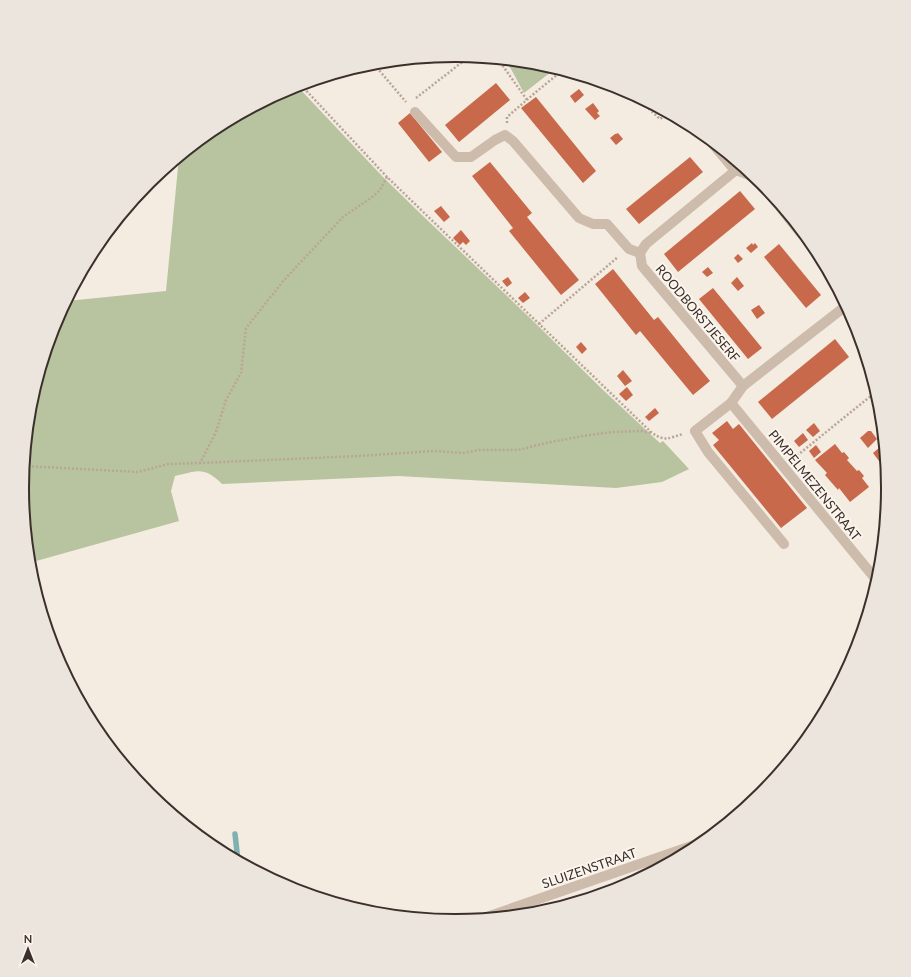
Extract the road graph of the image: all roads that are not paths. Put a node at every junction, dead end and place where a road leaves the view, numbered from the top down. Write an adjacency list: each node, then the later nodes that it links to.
1 (411, 108): 5 (street)
2 (722, 155): 3 (street)
3 (736, 170): 4 (street); 5 (street)
4 (741, 171)
5 (640, 253): 7 (street, ROODBORSTJESERF)
6 (842, 309): 7 (street)
7 (743, 386): 8 (street)
8 (731, 403): 9 (street); 10 (street, PIMPELMEZENSTRAAT)
9 (784, 544)
10 (873, 576)
11 (682, 849): 12 (street, SLUIZENSTRAAT)
12 (505, 912)

